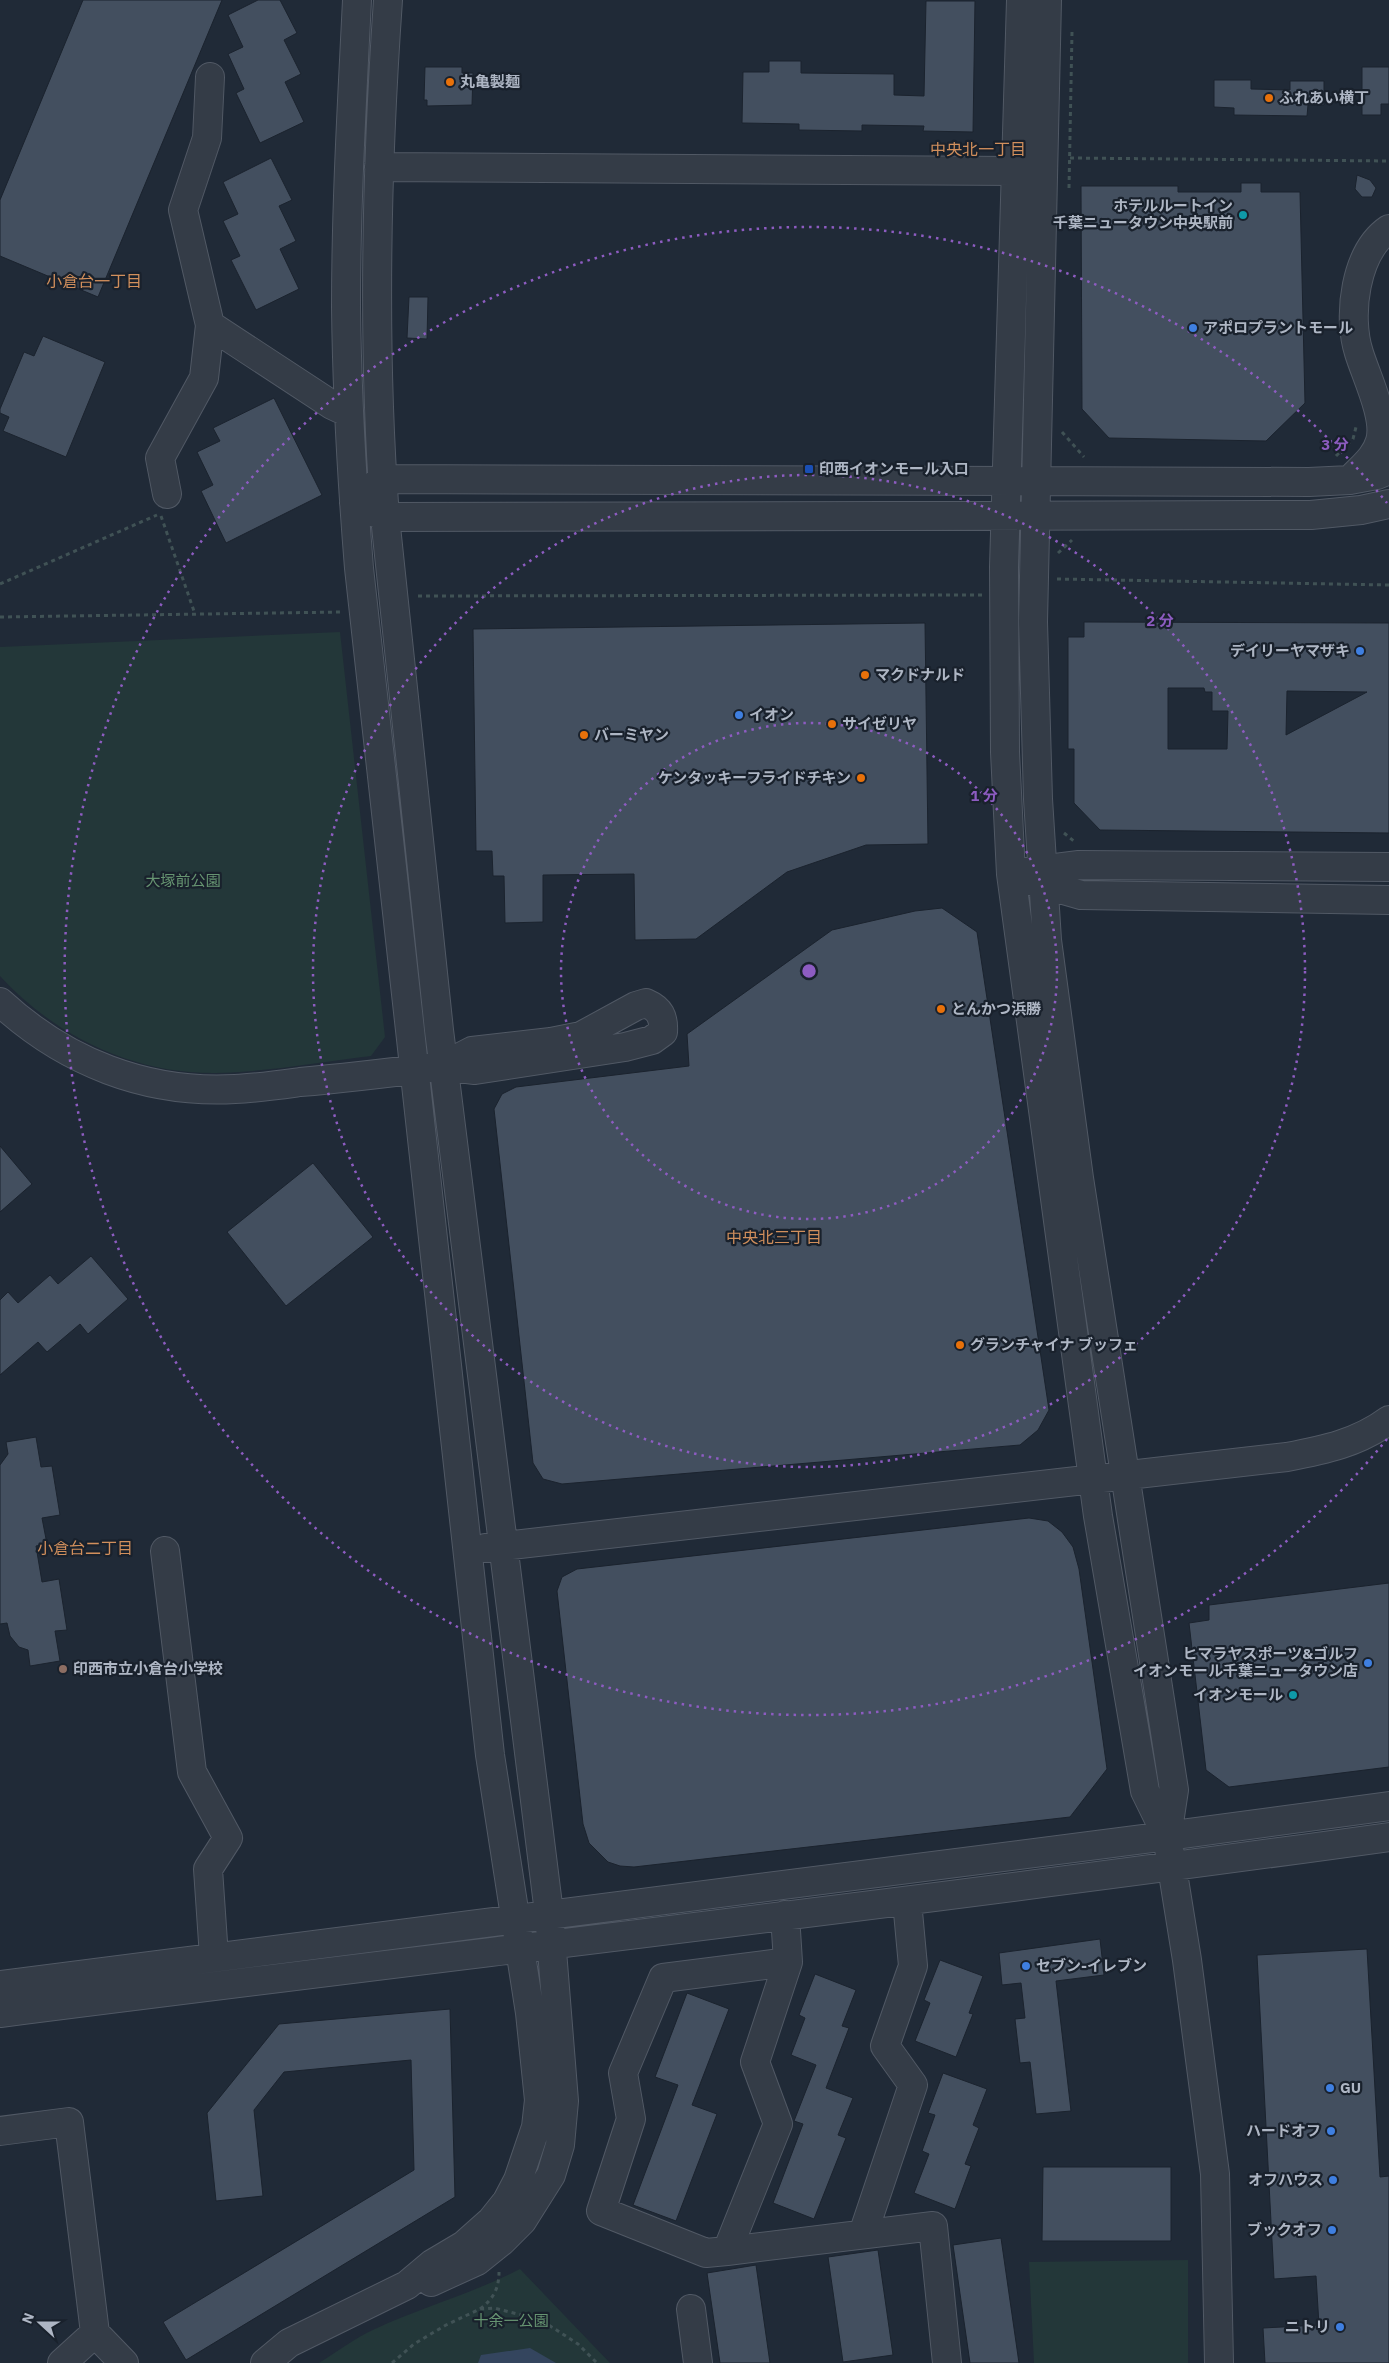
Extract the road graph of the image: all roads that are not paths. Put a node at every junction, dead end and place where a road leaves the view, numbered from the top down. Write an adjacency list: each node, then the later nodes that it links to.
1 (357, 0): 10 (street)
2 (388, 0): 6 (street)
3 (1022, 0): 7 (street)
4 (1047, 0): 15 (street)
5 (210, 77): 9 (street)
6 (378, 167): 7 (street); 12 (street)
7 (1016, 171): 14 (street)
8 (1389, 229): 13 (street)
9 (210, 325): 10 (street); 16 (street)
10 (349, 413): 17 (street)
11 (1389, 470): 13 (street)
12 (382, 479): 14 (street); 17 (street); 21 (street)
13 (1350, 480): 15 (street)
14 (1006, 481): 15 (street); 19 (street)
15 (1036, 481): 20 (street)
16 (167, 494)
17 (354, 503): 21 (street); 29 (street)
18 (1389, 504): 20 (street)
19 (1005, 516): 20 (street); 21 (street); 23 (street)
20 (1036, 516): 24 (street)
21 (385, 517): 28 (street)
22 (1389, 867): 24 (street)
23 (1010, 874): 24 (street); 32 (street)
24 (1043, 877): 25 (street); 31 (street)
25 (1389, 900)
26 (0, 1002): 29 (street)
27 (473, 1060): 27 (street); 28 (street)
28 (443, 1066): 29 (street); 33 (street)
29 (415, 1070): 34 (street)
30 (1389, 1420): 31 (street)
31 (1126, 1475): 32 (street); 37 (street)
32 (1092, 1479): 33 (street); 37 (street)
33 (504, 1546): 34 (street); 41 (street)
34 (467, 1550): 43 (street)
35 (165, 1551): 46 (street)
36 (1389, 1806): 37 (street)
37 (1168, 1836): 39 (street); 41 (street)
38 (1389, 1837): 39 (street)
39 (1172, 1867): 40 (street); 61 (street)
40 (907, 1900): 42 (street); 51 (street)
41 (549, 1914): 43 (street); 44 (street)
42 (785, 1915): 44 (street); 47 (street)
43 (515, 1918): 45 (street); 46 (street)
44 (551, 1944): 45 (street); 53 (street)
45 (520, 1947): 49 (street); 53 (street)
46 (214, 1957): 48 (street)
47 (788, 1962): 52 (street); 52 (street)
48 (0, 1985)
49 (0, 2013)
50 (0, 2131): 55 (street)
51 (863, 2234): 52 (street); 60 (street)
52 (727, 2251)
53 (407, 2285): 58 (street)
54 (691, 2308): 59 (street)
55 (96, 2333): 56 (street); 57 (street)
56 (62, 2363)
57 (124, 2363)
58 (265, 2363)
59 (698, 2363)
60 (947, 2363)
61 (1219, 2363)

